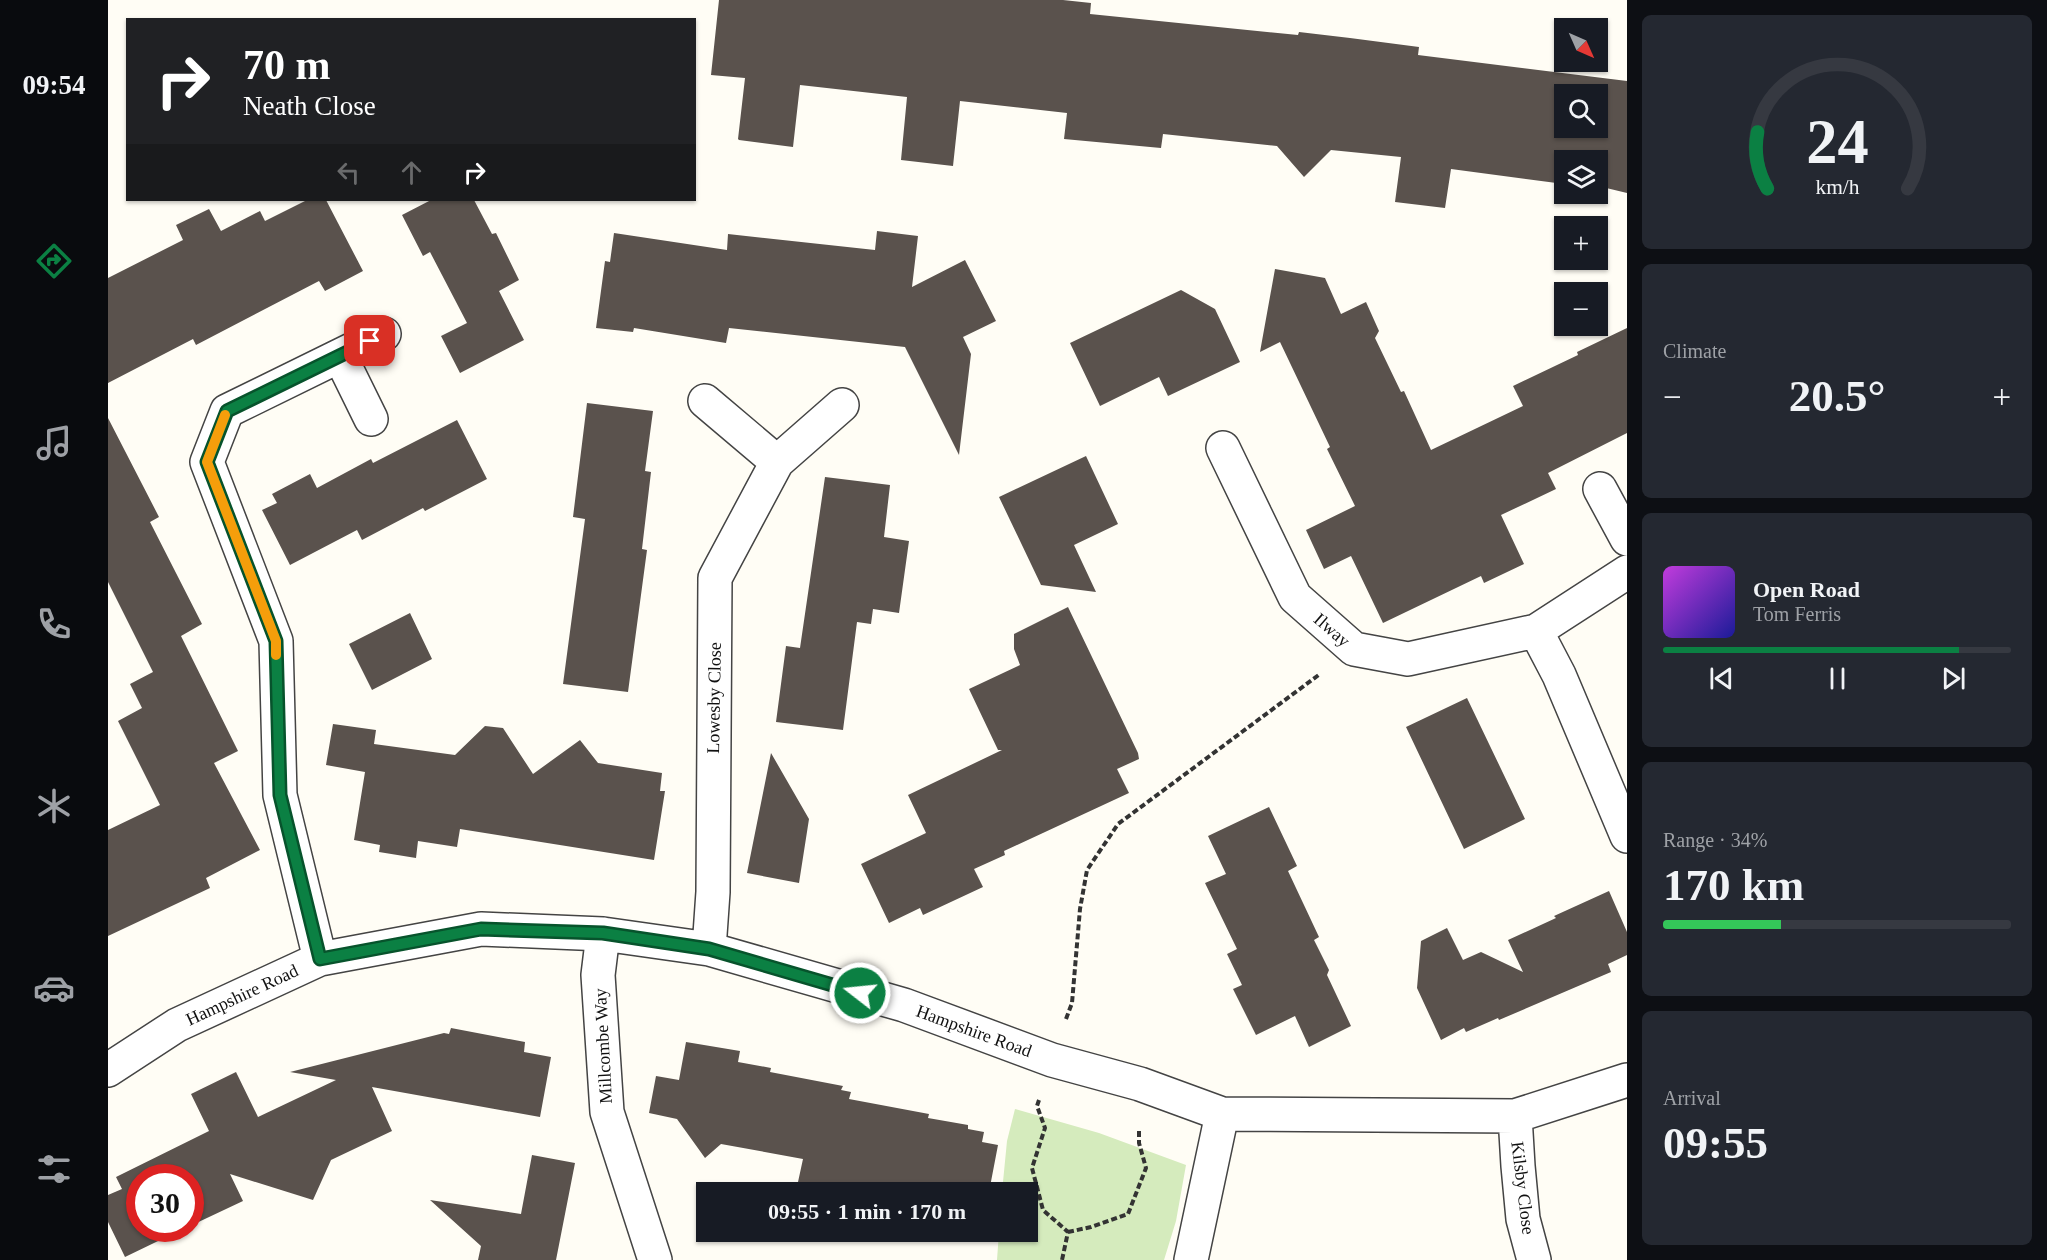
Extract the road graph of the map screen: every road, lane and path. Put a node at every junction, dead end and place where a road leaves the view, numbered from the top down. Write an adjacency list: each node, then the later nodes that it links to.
1 (384, 334): 2 (street)
2 (340, 356): 5 (street); 16 (street)
3 (705, 401): 7 (street)
4 (842, 405): 7 (street, Lowesby Close)
5 (371, 419)
6 (1223, 448): 12 (street, Ilway)
7 (777, 462): 15 (street, Lowesby Close)
8 (1600, 489): 9 (street)
9 (1627, 539)
10 (1627, 572): 11 (street, Ilway)
11 (1536, 631): 12 (street, Ilway); 13 (street)
12 (1354, 649): 17 (path)
13 (1627, 836)
14 (603, 933): 15 (street, Hampshire Road); 16 (street, Hampshire Road); 25 (street, Millcombe Way)
15 (709, 949): 17 (street, Hampshire Road)
16 (320, 959): 18 (street, Hampshire Road)
17 (1053, 1060): 20 (street, Hampshire Road)
18 (108, 1070)
19 (1627, 1080): 23 (street, Hampshire Road)
20 (1140, 1084): 22 (street, Hampshire Road); 24 (path)
21 (1036, 1106): 24 (path)
22 (1222, 1114): 23 (street, Hampshire Road); 27 (street)
23 (1515, 1116): 28 (street, Kilsby Close)
24 (1068, 1232): 26 (path)
25 (655, 1260)
26 (1062, 1260)
27 (1191, 1260)
28 (1534, 1260)

